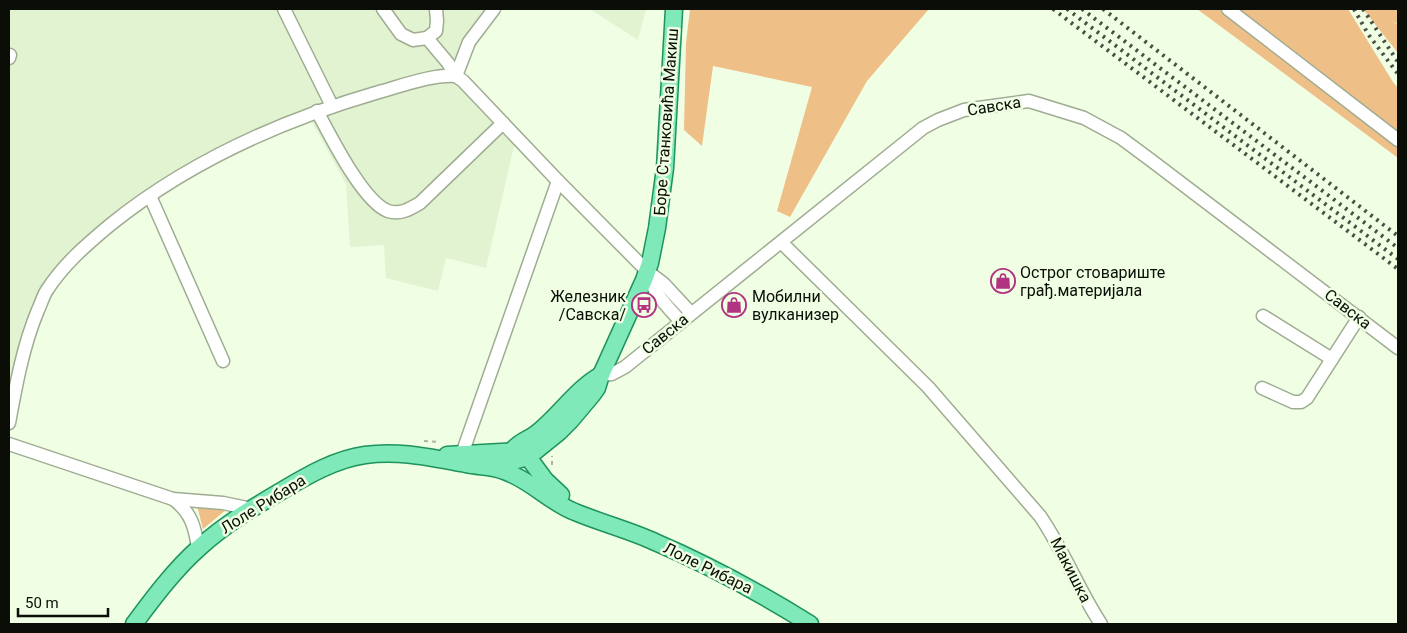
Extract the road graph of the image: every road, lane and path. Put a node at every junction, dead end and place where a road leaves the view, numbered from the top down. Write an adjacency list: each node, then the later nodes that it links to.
1 (284, 9): 9 (street)
2 (383, 9): 7 (street)
3 (436, 9): 7 (street)
4 (494, 9): 8 (street)
5 (674, 9): 16 (main road, Боре Станковића Макиш)
6 (1228, 9): 12 (street)
7 (427, 38): 8 (street)
8 (456, 76): 9 (street); 11 (street)
9 (332, 106): 10 (street)
10 (317, 111): 11 (street); 14 (street)
11 (503, 123): 13 (street)
12 (1398, 140)
13 (558, 181): 16 (street); 29 (street)
14 (150, 196): 22 (street); 25 (street)
15 (782, 243): 18 (street, Савска); 19 (street, Савска); 41 (street, Макишка)
16 (647, 271): 19 (street); 23 (main road, Боре Станковића Макиш)
17 (1263, 316): 21 (street)
18 (1359, 317): 20 (street, Савска); 21 (street)
19 (686, 318): 23 (street, Савска)
20 (1398, 348)
21 (1332, 359): 24 (street)
22 (223, 361)
23 (601, 375): 32 (main road); 33 (main road, Савска)
24 (1262, 388)
25 (9, 424)
26 (420, 441): 27 (path)
27 (444, 443)
28 (9, 444): 35 (street)
29 (462, 454): 30 (main road, Лоле Рибара); 33 (main road, Лоле Рибара)
30 (428, 456): 33 (main road, Лоле Рибара); 36 (main road, Лоле Рибара)
31 (552, 456): 34 (path)
32 (528, 457): 33 (main road, Лоле Рибара); 37 (main road, Лоле Рибара)
33 (513, 463): 37 (main road, Лоле Рибара)
34 (552, 465)
35 (173, 500): 36 (street); 38 (street)
36 (252, 509): 38 (main road, Лоле Рибара)
37 (601, 521): 40 (main road, Лоле Рибара)
38 (198, 548): 39 (main road, Лоле Рибара)
39 (134, 624)
40 (810, 624)
41 (1100, 624)

